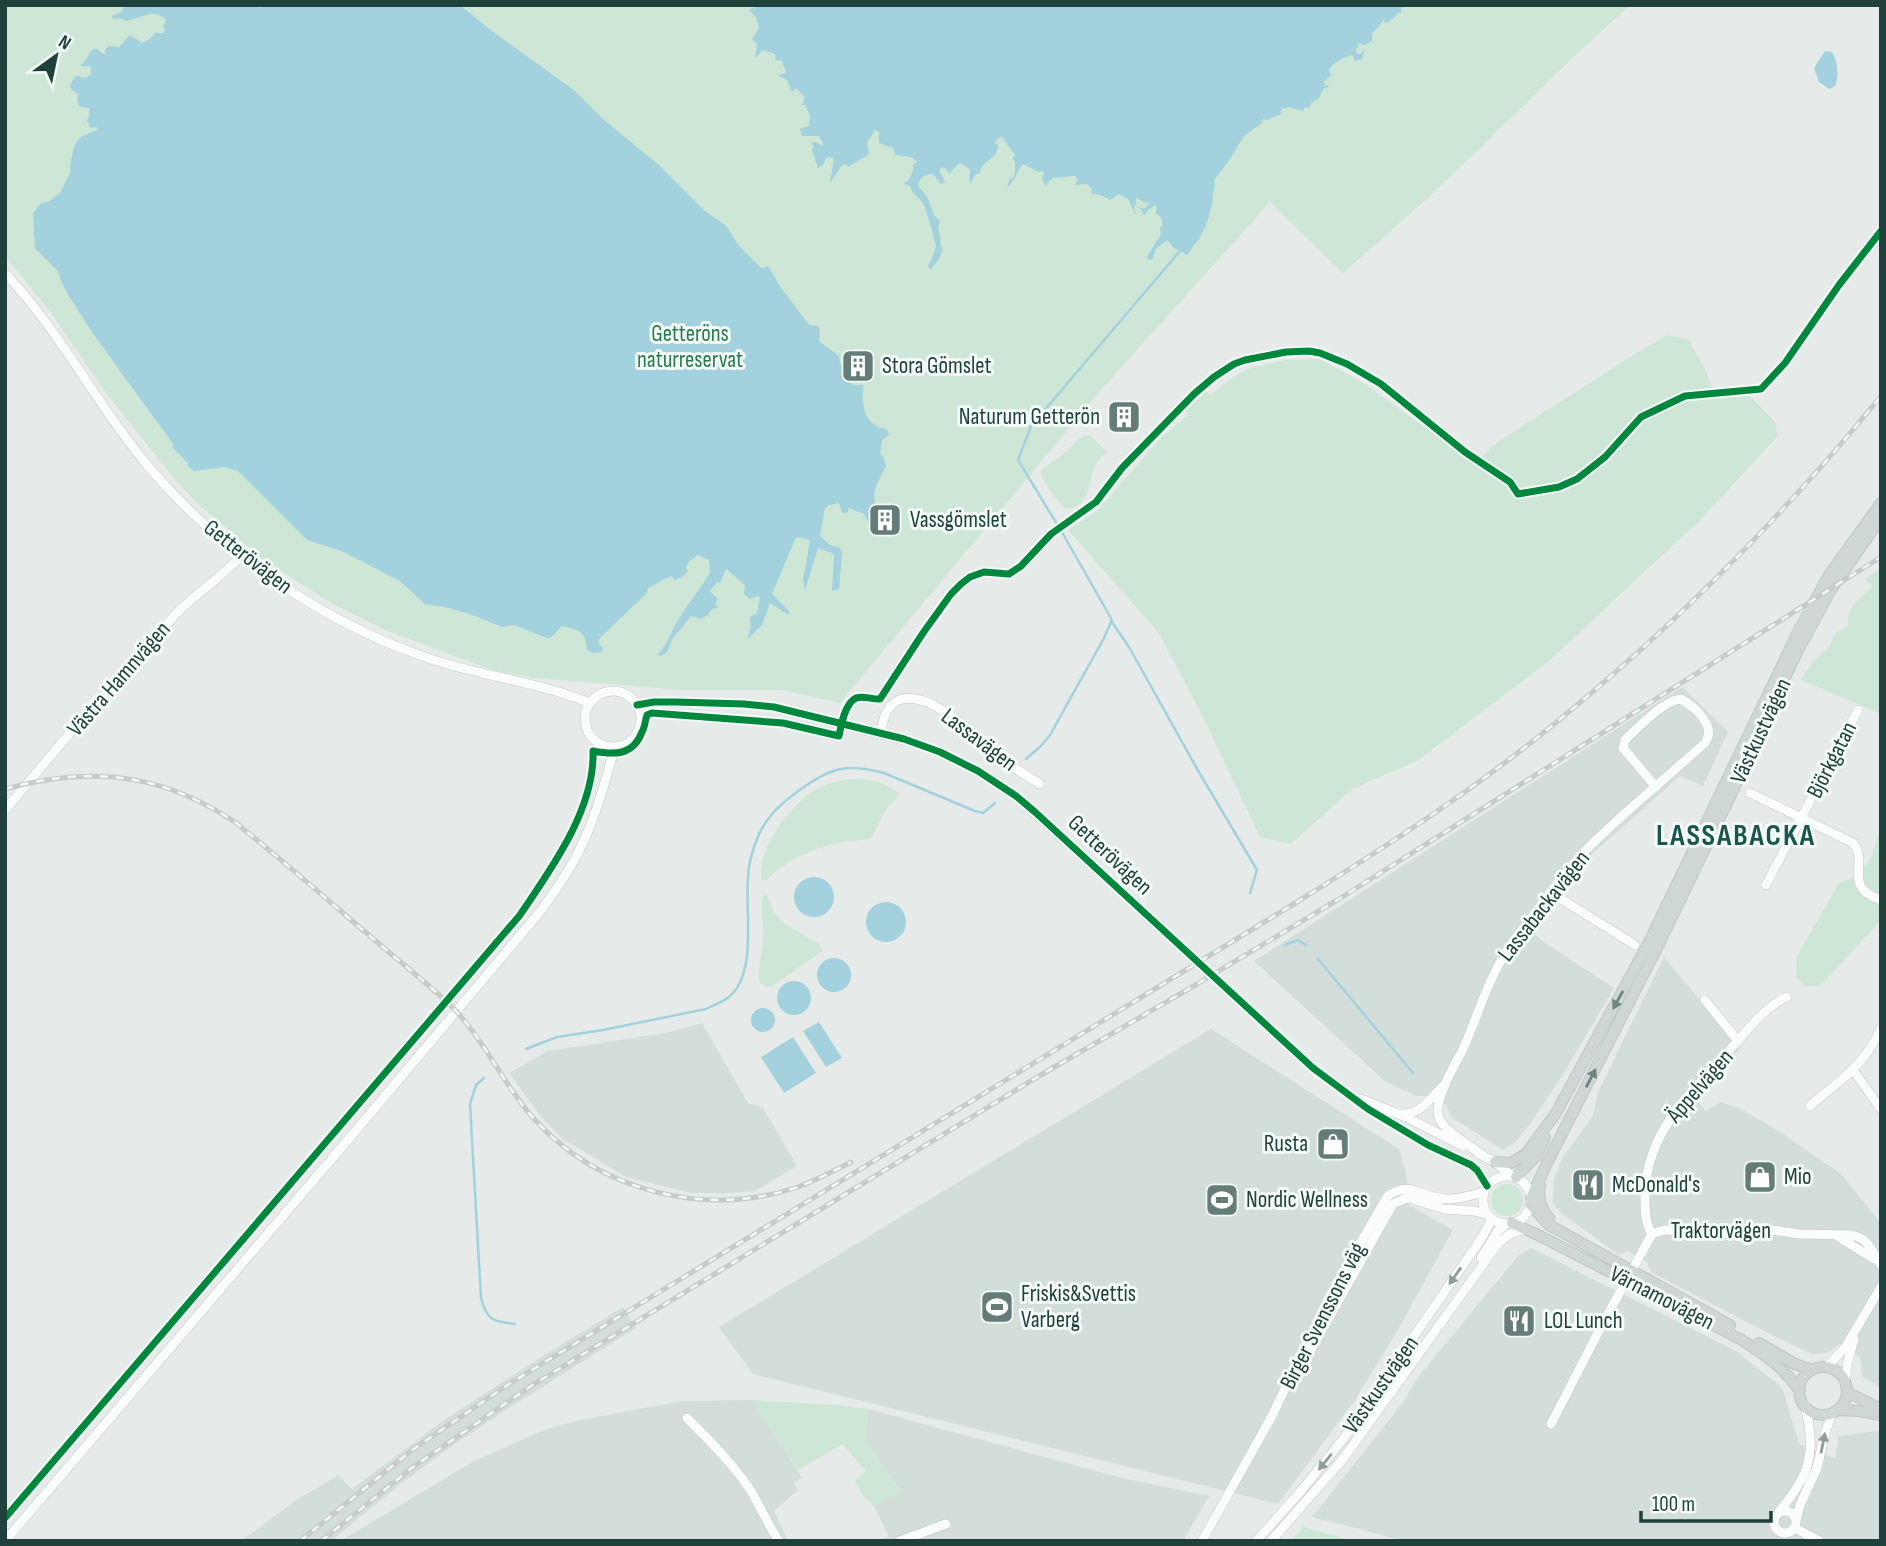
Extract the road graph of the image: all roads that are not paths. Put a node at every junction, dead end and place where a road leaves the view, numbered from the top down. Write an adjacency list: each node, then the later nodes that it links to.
1 (5, 273): 4 (street, Getterövägen)
2 (1881, 503): 30 (main road, Västkustvägen, one-way to 30)
3 (1881, 518): 35 (main road, Västkustvägen, one-way to 3)
4 (241, 556): 5 (street, Getterövägen); 13 (street, Västra Hamnvägen)
5 (590, 703): 6 (street); 9 (street)
6 (637, 705): 8 (street, Getterövägen); 9 (street)
7 (1858, 710): 14 (street, Björkgatan)
8 (880, 734): 10 (street, Lassavägen); 25 (street, Getterövägen, bridge)
9 (615, 747): 63 (street)
10 (1040, 784)
11 (1656, 787): 11 (street, Lassabackavägen); 16 (street, Lassabackavägen)
12 (1750, 793): 14 (street)
13 (5, 810)
14 (1802, 818): 15 (street, Björkgatan); 17 (street)
15 (1766, 885)
16 (1550, 892): 18 (street); 24 (street, Lassabackavägen)
17 (1881, 900)
18 (1635, 945)
19 (1787, 997): 22 (street, Äppelvägen)
20 (1705, 1000): 22 (street)
21 (1881, 1028): 23 (street)
22 (1738, 1041): 42 (street, Äppelvägen)
23 (1853, 1070): 27 (street); 28 (street)
24 (1445, 1084): 26 (street); 29 (street)
25 (1344, 1091): 31 (street, Getterövägen); 32 (street, Getterövägen)
26 (1427, 1105): 31 (street); 32 (street)
27 (1810, 1106)
28 (1881, 1109)
29 (1438, 1110): 32 (street); 33 (street)
30 (1556, 1112): 34 (main road, Västkustvägen); 36 (main road, Västkustvägen)
31 (1397, 1114): 32 (street, Getterövägen)
32 (1421, 1133): 33 (street, Getterövägen); 37 (street, Getterövägen)
33 (1484, 1156): 34 (street, Getterövägen)
34 (1495, 1162): 36 (street, Getterövägen)
35 (1542, 1172): 38 (main road, Västkustvägen); 43 (main road, Värnamovägen)
36 (1514, 1177): 37 (street); 38 (street)
37 (1486, 1189): 39 (street); 57 (street, Birger Svenssons väg)
38 (1531, 1201): 40 (street); 43 (main road, Värnamovägen)
39 (1490, 1216): 40 (street); 57 (street, Birger Svenssons väg); 67 (street, Västkustvägen, one-way to 67)
40 (1510, 1224): 41 (main road, Värnamovägen); 47 (street, Västkustvägen)
41 (1527, 1230): 45 (main road, Värnamovägen); 47 (street, Västkustvägen)
42 (1652, 1234): 44 (street, Traktorvägen); 45 (street, Traktorvägen)
43 (1594, 1250): 45 (main road, Värnamovägen)
44 (1880, 1263)
45 (1629, 1275): 50 (main road, Värnamovägen); 52 (main road, Värnamovägen); 59 (street, Traktorvägen)
46 (1881, 1287): 48 (street)
47 (1462, 1293): 68 (street, Västkustvägen)
48 (1858, 1328): 49 (street); 51 (street)
49 (1827, 1367): 50 (main road); 51 (main road)
50 (1812, 1370): 52 (main road)
51 (1846, 1387): 54 (main road); 55 (main road)
52 (1800, 1391): 53 (main road)
53 (1805, 1405): 55 (main road); 60 (street)
54 (1881, 1409)
55 (1835, 1411): 56 (main road); 62 (street, one-way to 55)
56 (1881, 1415)
57 (1272, 1416): 66 (street, Birger Svenssons väg)
58 (687, 1418): 64 (street)
59 (1551, 1424)
60 (1778, 1513): 62 (street); 62 (street)
61 (946, 1524): 65 (street)
62 (1796, 1524): 69 (street)
63 (5, 1541)
64 (779, 1541)
65 (900, 1541)
66 (1202, 1541)
67 (1256, 1541)
68 (1271, 1541)
69 (1819, 1541)

